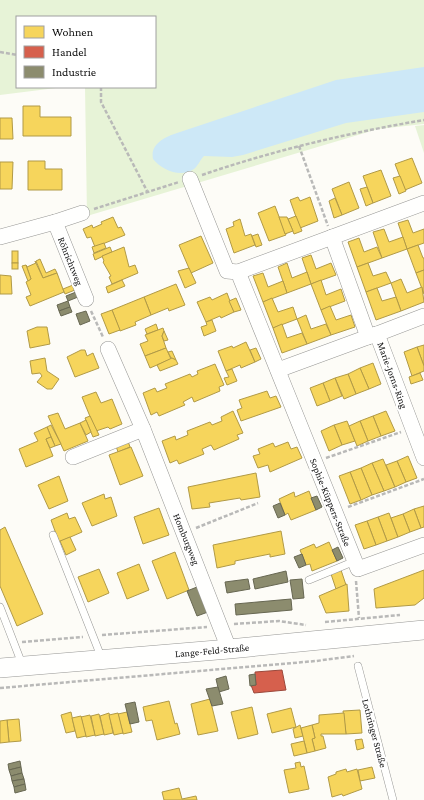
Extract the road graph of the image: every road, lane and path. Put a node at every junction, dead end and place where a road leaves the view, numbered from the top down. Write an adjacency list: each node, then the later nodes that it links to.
1 (0, 52): 2 (path)
2 (16, 55)
3 (101, 88): 7 (path)
4 (424, 120): 5 (path)
5 (299, 145): 6 (path); 12 (path)
6 (190, 179): 7 (path); 13 (street)
7 (147, 191): 9 (path)
8 (424, 203): 12 (street)
9 (82, 213): 10 (street)
10 (55, 222): 11 (street); 14 (street, Röhrichtweg)
11 (0, 237)
12 (332, 238): 13 (street); 16 (street)
13 (238, 272): 18 (street, Sophie-Küppers-Straße)
14 (86, 299): 17 (path)
15 (424, 316): 16 (street, Marie-Jorns-Ring)
16 (373, 335): 18 (street); 20 (street, Marie-Jorns-Ring)
17 (108, 349): 19 (street, Homburgweg)
18 (278, 370): 23 (street, Sophie-Küppers-Straße)
19 (143, 429): 21 (street); 27 (street, Homburgweg)
20 (418, 435): 22 (street, Marie-Jorns-Ring); 23 (path)
21 (73, 457)
22 (424, 458)
23 (315, 462): 26 (street, Sophie-Küppers-Straße)
24 (424, 479): 26 (path)
25 (258, 503): 27 (path)
26 (335, 512): 30 (street, Sophie-Küppers-Straße)
27 (185, 533): 35 (street, Homburgweg)
28 (52, 535): 37 (lane)
29 (424, 545): 30 (street)
30 (356, 565): 31 (lane); 33 (path)
31 (309, 580)
32 (0, 607): 38 (lane)
33 (358, 618)
34 (424, 630): 35 (street, Lange-Feld-Straße)
35 (229, 649): 37 (street, Lange-Feld-Straße)
36 (355, 656): 41 (path)
37 (102, 659): 38 (street, Lange-Feld-Straße)
38 (23, 666): 40 (street, Lange-Feld-Straße)
39 (358, 666): 42 (lane, Lothringer Straße)
40 (0, 668)
41 (0, 688)
42 (392, 800)

